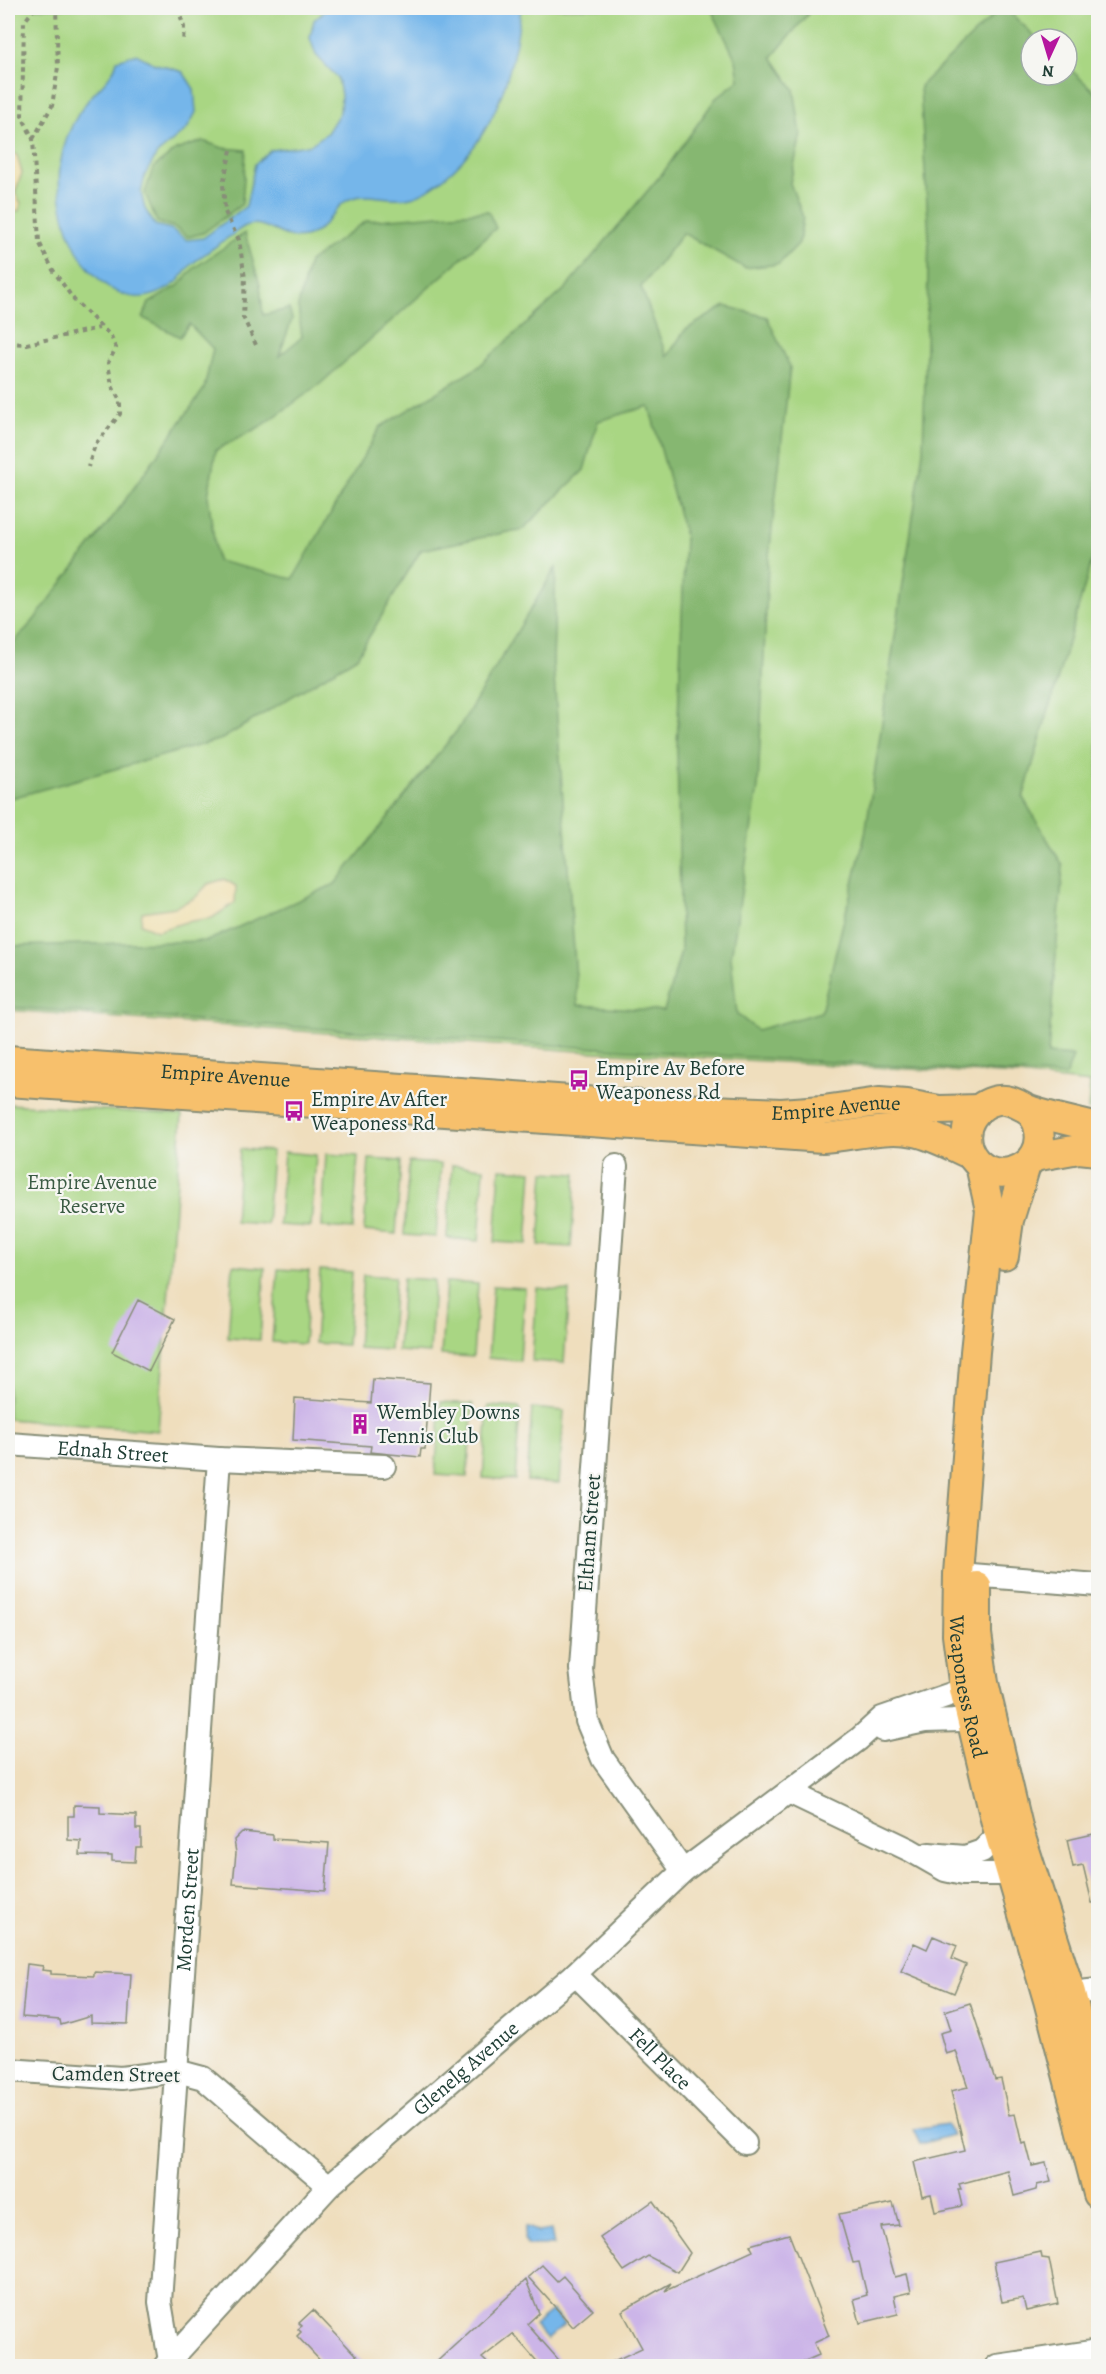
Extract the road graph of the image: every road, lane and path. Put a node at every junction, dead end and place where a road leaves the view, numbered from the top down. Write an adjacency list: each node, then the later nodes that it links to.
1 (35, 8): 5 (path)
2 (56, 8): 5 (path)
3 (178, 8): 4 (path)
4 (183, 42)
5 (33, 139): 7 (path)
6 (231, 150): 9 (path)
7 (100, 327): 8 (path); 10 (path)
8 (8, 343)
9 (257, 347)
10 (88, 466)
11 (8, 1060): 13 (main road, Empire Avenue)
12 (8, 1082): 17 (main road, Empire Avenue)
13 (979, 1109): 14 (main road, Empire Avenue); 17 (main road)
14 (1029, 1110): 15 (main road, Empire Avenue); 18 (main road)
15 (1098, 1128)
16 (1098, 1151): 18 (main road, Empire Avenue)
17 (975, 1160): 18 (main road, Empire Avenue); 23 (main road, Weaponess Road)
18 (1030, 1161): 23 (main road, Weaponess Road)
19 (616, 1166): 32 (street, Eltham Street)
20 (8, 1444): 21 (street, Ednah Street)
21 (219, 1458): 22 (street, Ednah Street); 36 (street, Morden Street)
22 (384, 1466)
23 (968, 1575): 24 (street); 25 (main road, Weaponess Road)
24 (1098, 1585)
25 (974, 1686): 26 (main road, Weaponess Road); 27 (street, Glenelg Avenue)
26 (981, 1715): 27 (street, Glenelg Avenue); 29 (main road, Weaponess Road)
27 (859, 1739): 28 (street, Glenelg Avenue)
28 (789, 1792): 30 (street); 32 (street, Glenelg Avenue)
29 (1010, 1834): 30 (street); 31 (main road, Weaponess Road)
30 (910, 1850): 31 (street)
31 (1020, 1869): 34 (main road, Weaponess Road)
32 (683, 1871): 33 (street, Glenelg Avenue)
33 (575, 1974): 38 (street, Fell Place); 39 (street, Glenelg Avenue)
34 (1073, 1994): 37 (main road, Weaponess Road); 40 (main road, Weaponess Road)
35 (8, 2070): 36 (street, Camden Street)
36 (177, 2071): 39 (street, Camden Street); 42 (street, Morden Street)
37 (1098, 2103)
38 (745, 2142)
39 (329, 2186): 42 (street, Glenelg Avenue)
40 (1098, 2194)
41 (1098, 2351): 43 (street)
42 (168, 2364)
43 (997, 2367)

